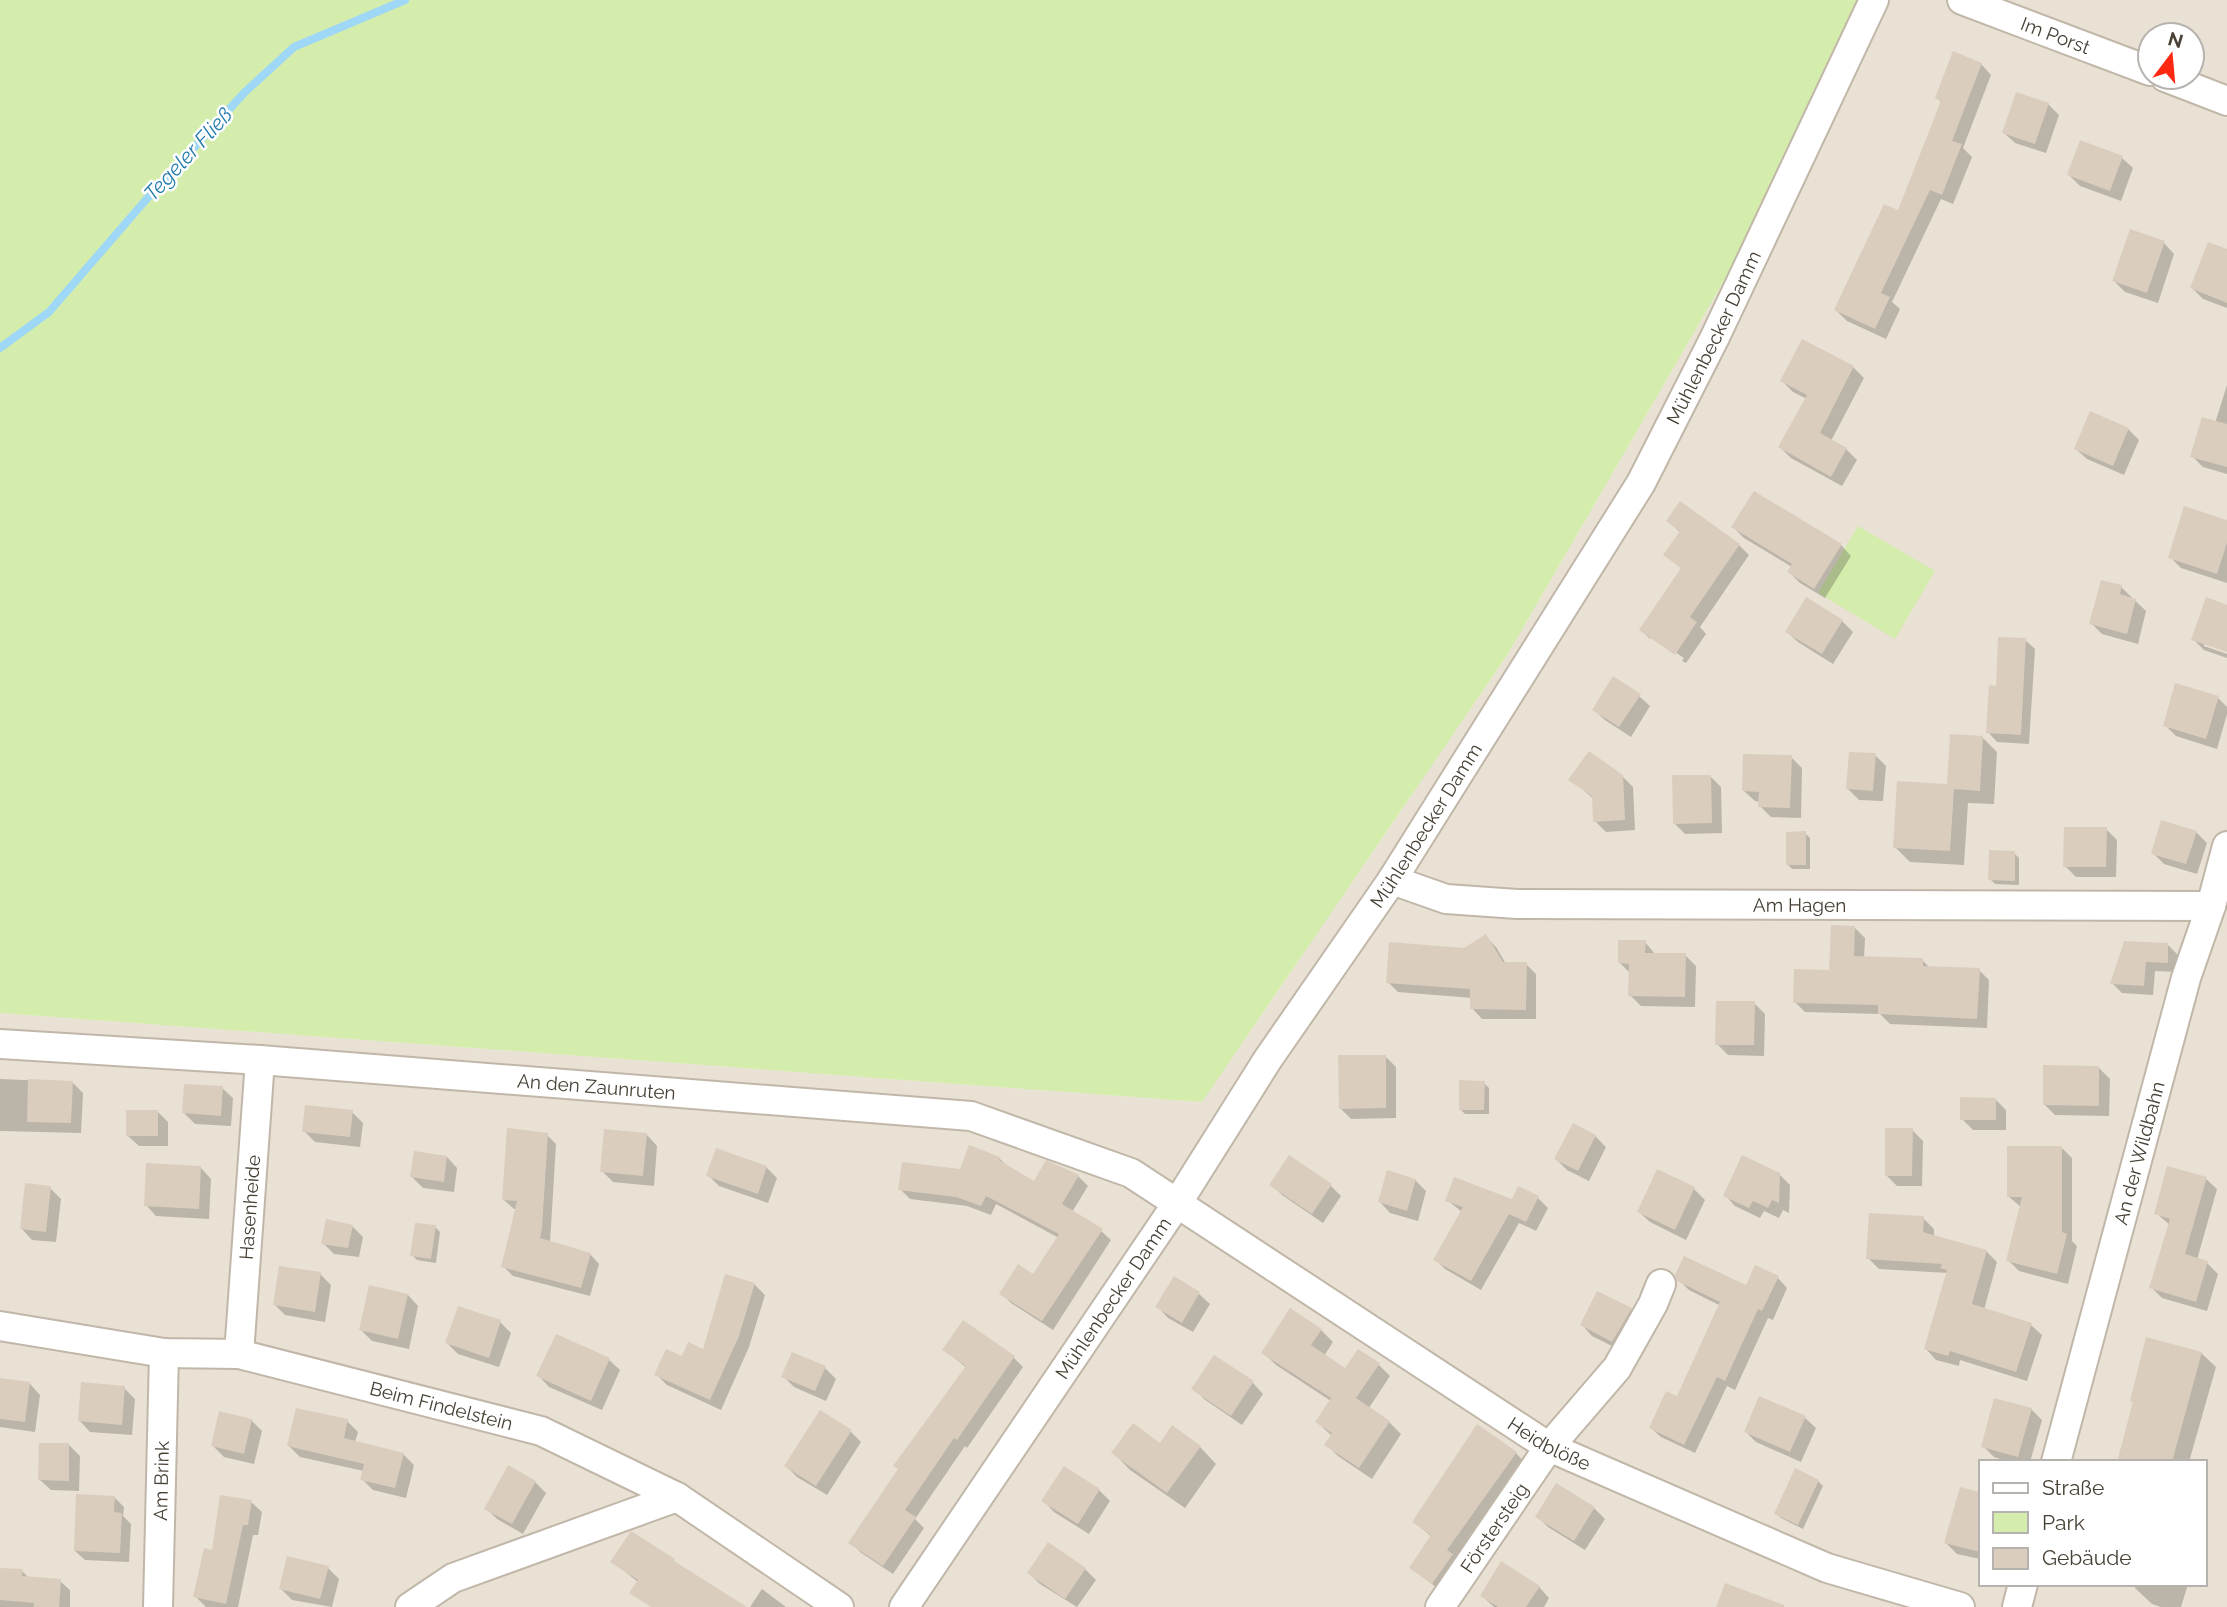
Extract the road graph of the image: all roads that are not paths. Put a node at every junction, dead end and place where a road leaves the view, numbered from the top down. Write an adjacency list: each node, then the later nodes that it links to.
1 (1874, 0): 7 (street, Mühlenbecker Damm)
2 (1962, 0): 3 (street, Im Porst)
3 (2136, 66)
4 (2201, 91): 5 (street)
5 (2227, 101)
6 (2227, 846): 8 (street, An der Wildbahn)
7 (1392, 880): 8 (street, Am Hagen); 11 (street, Mühlenbecker Damm)
8 (2211, 906): 17 (street, An der Wildbahn)
9 (0, 1044): 10 (street, An den Zaunruten)
10 (260, 1060): 11 (street, An den Zaunruten); 15 (street, Hasenheide)
11 (1178, 1202): 16 (street, Heidblöße); 25 (street, Mühlenbecker Damm)
12 (1661, 1284): 16 (street, Förstersteig)
13 (0, 1326): 14 (street, Beim Findelstein)
14 (164, 1353): 15 (street, Beim Findelstein); 21 (street, Am Brink)
15 (239, 1354): 18 (street, Beim Findelstein)
16 (1549, 1447): 26 (street, Förstersteig); 27 (street, Heidblöße)
17 (2057, 1460)
18 (677, 1497): 19 (street); 24 (street, Beim Findelstein)
19 (453, 1578): 22 (street); 23 (street)
20 (2022, 1586): 28 (street)
21 (158, 1607)
22 (410, 1607)
23 (440, 1607)
24 (839, 1607)
25 (904, 1607)
26 (1440, 1607)
27 (1960, 1607)
28 (2017, 1607)

